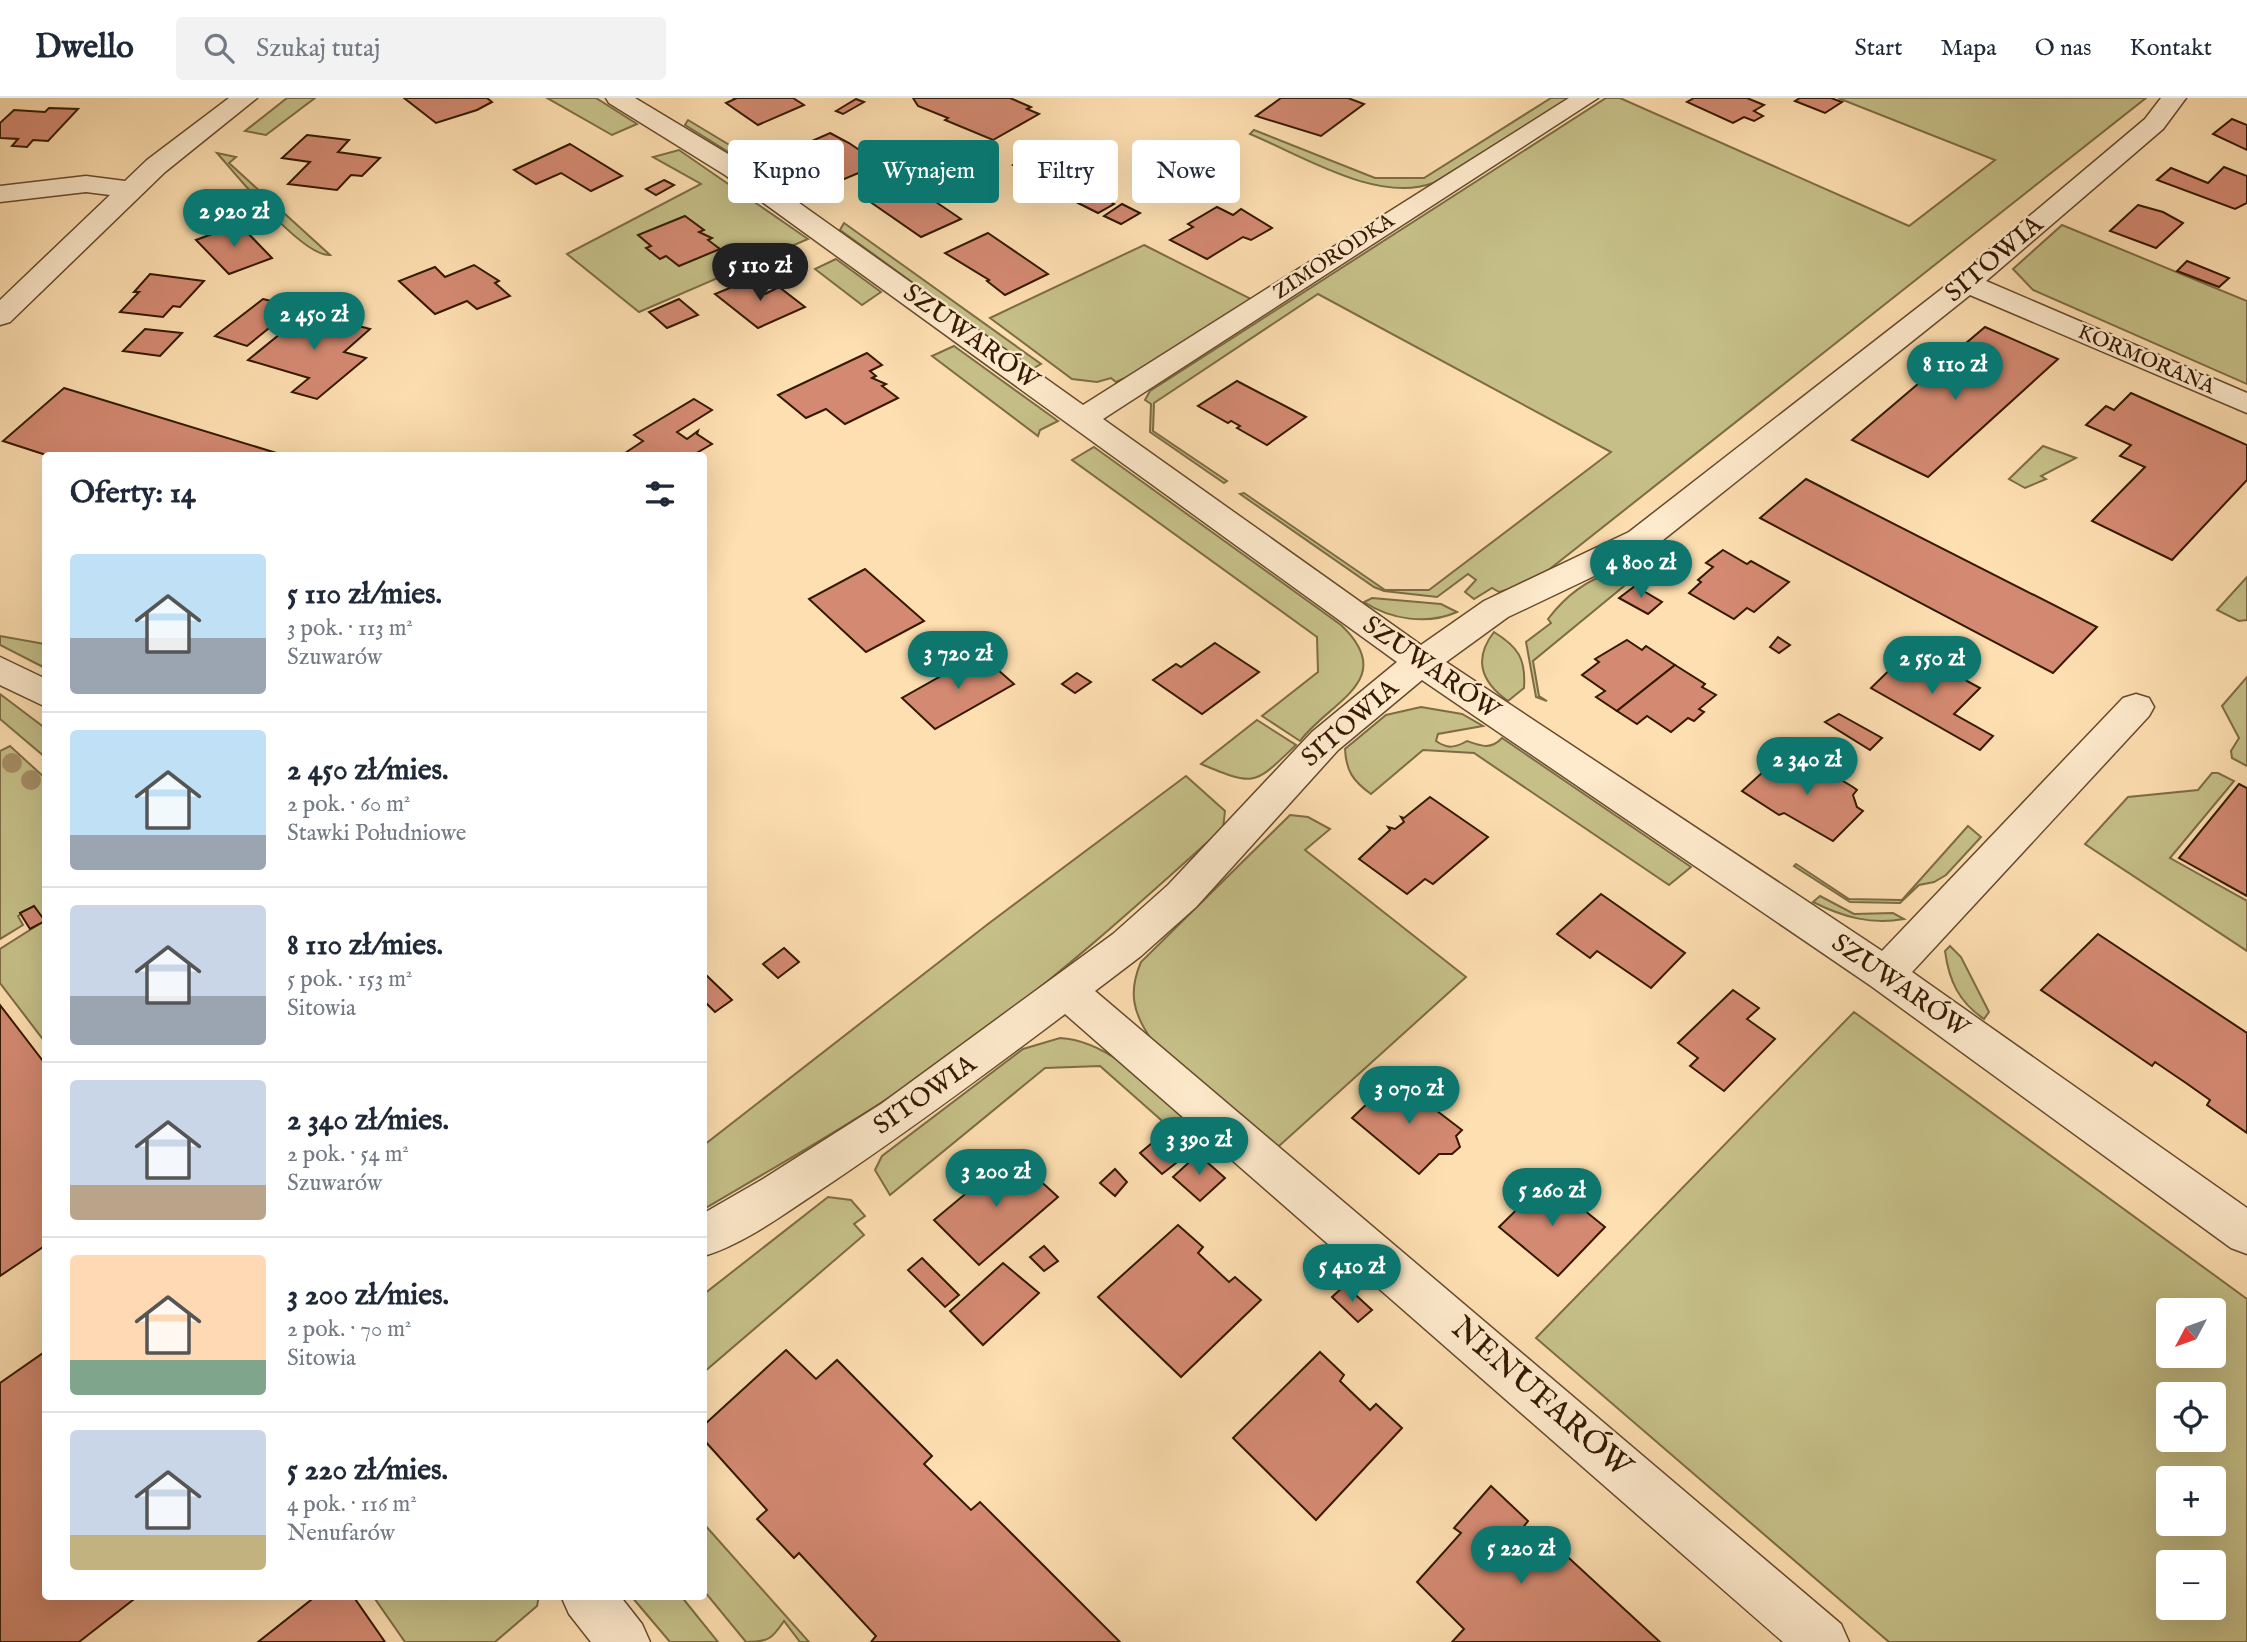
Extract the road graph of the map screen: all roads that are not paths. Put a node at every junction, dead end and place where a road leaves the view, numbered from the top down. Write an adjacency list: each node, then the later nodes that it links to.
1 (245, 98): 5 (street)
2 (618, 98): 10 (street, SZUWARÓW)
3 (1586, 98): 10 (street, ZIMORODKA)
4 (2174, 98): 7 (street, SITOWIA)
5 (130, 190): 6 (street); 8 (street)
6 (0, 194)
7 (1967, 283): 9 (street, KORMORANA); 11 (street, SITOWIA)
8 (0, 316)
9 (2247, 404)
10 (1084, 418): 11 (street, SZUWARÓW)
11 (1421, 662): 15 (street, SZUWARÓW); 16 (street, SITOWIA)
12 (0, 668): 13 (street)
13 (42, 693)
14 (2136, 707): 15 (street)
15 (1885, 974): 18 (street, SZUWARÓW)
16 (1067, 992): 17 (street, SITOWIA); 21 (street, NENUFARÓW)
17 (707, 1234)
18 (2247, 1234)
19 (590, 1600): 20 (street)
20 (624, 1642)
21 (1823, 1642)

